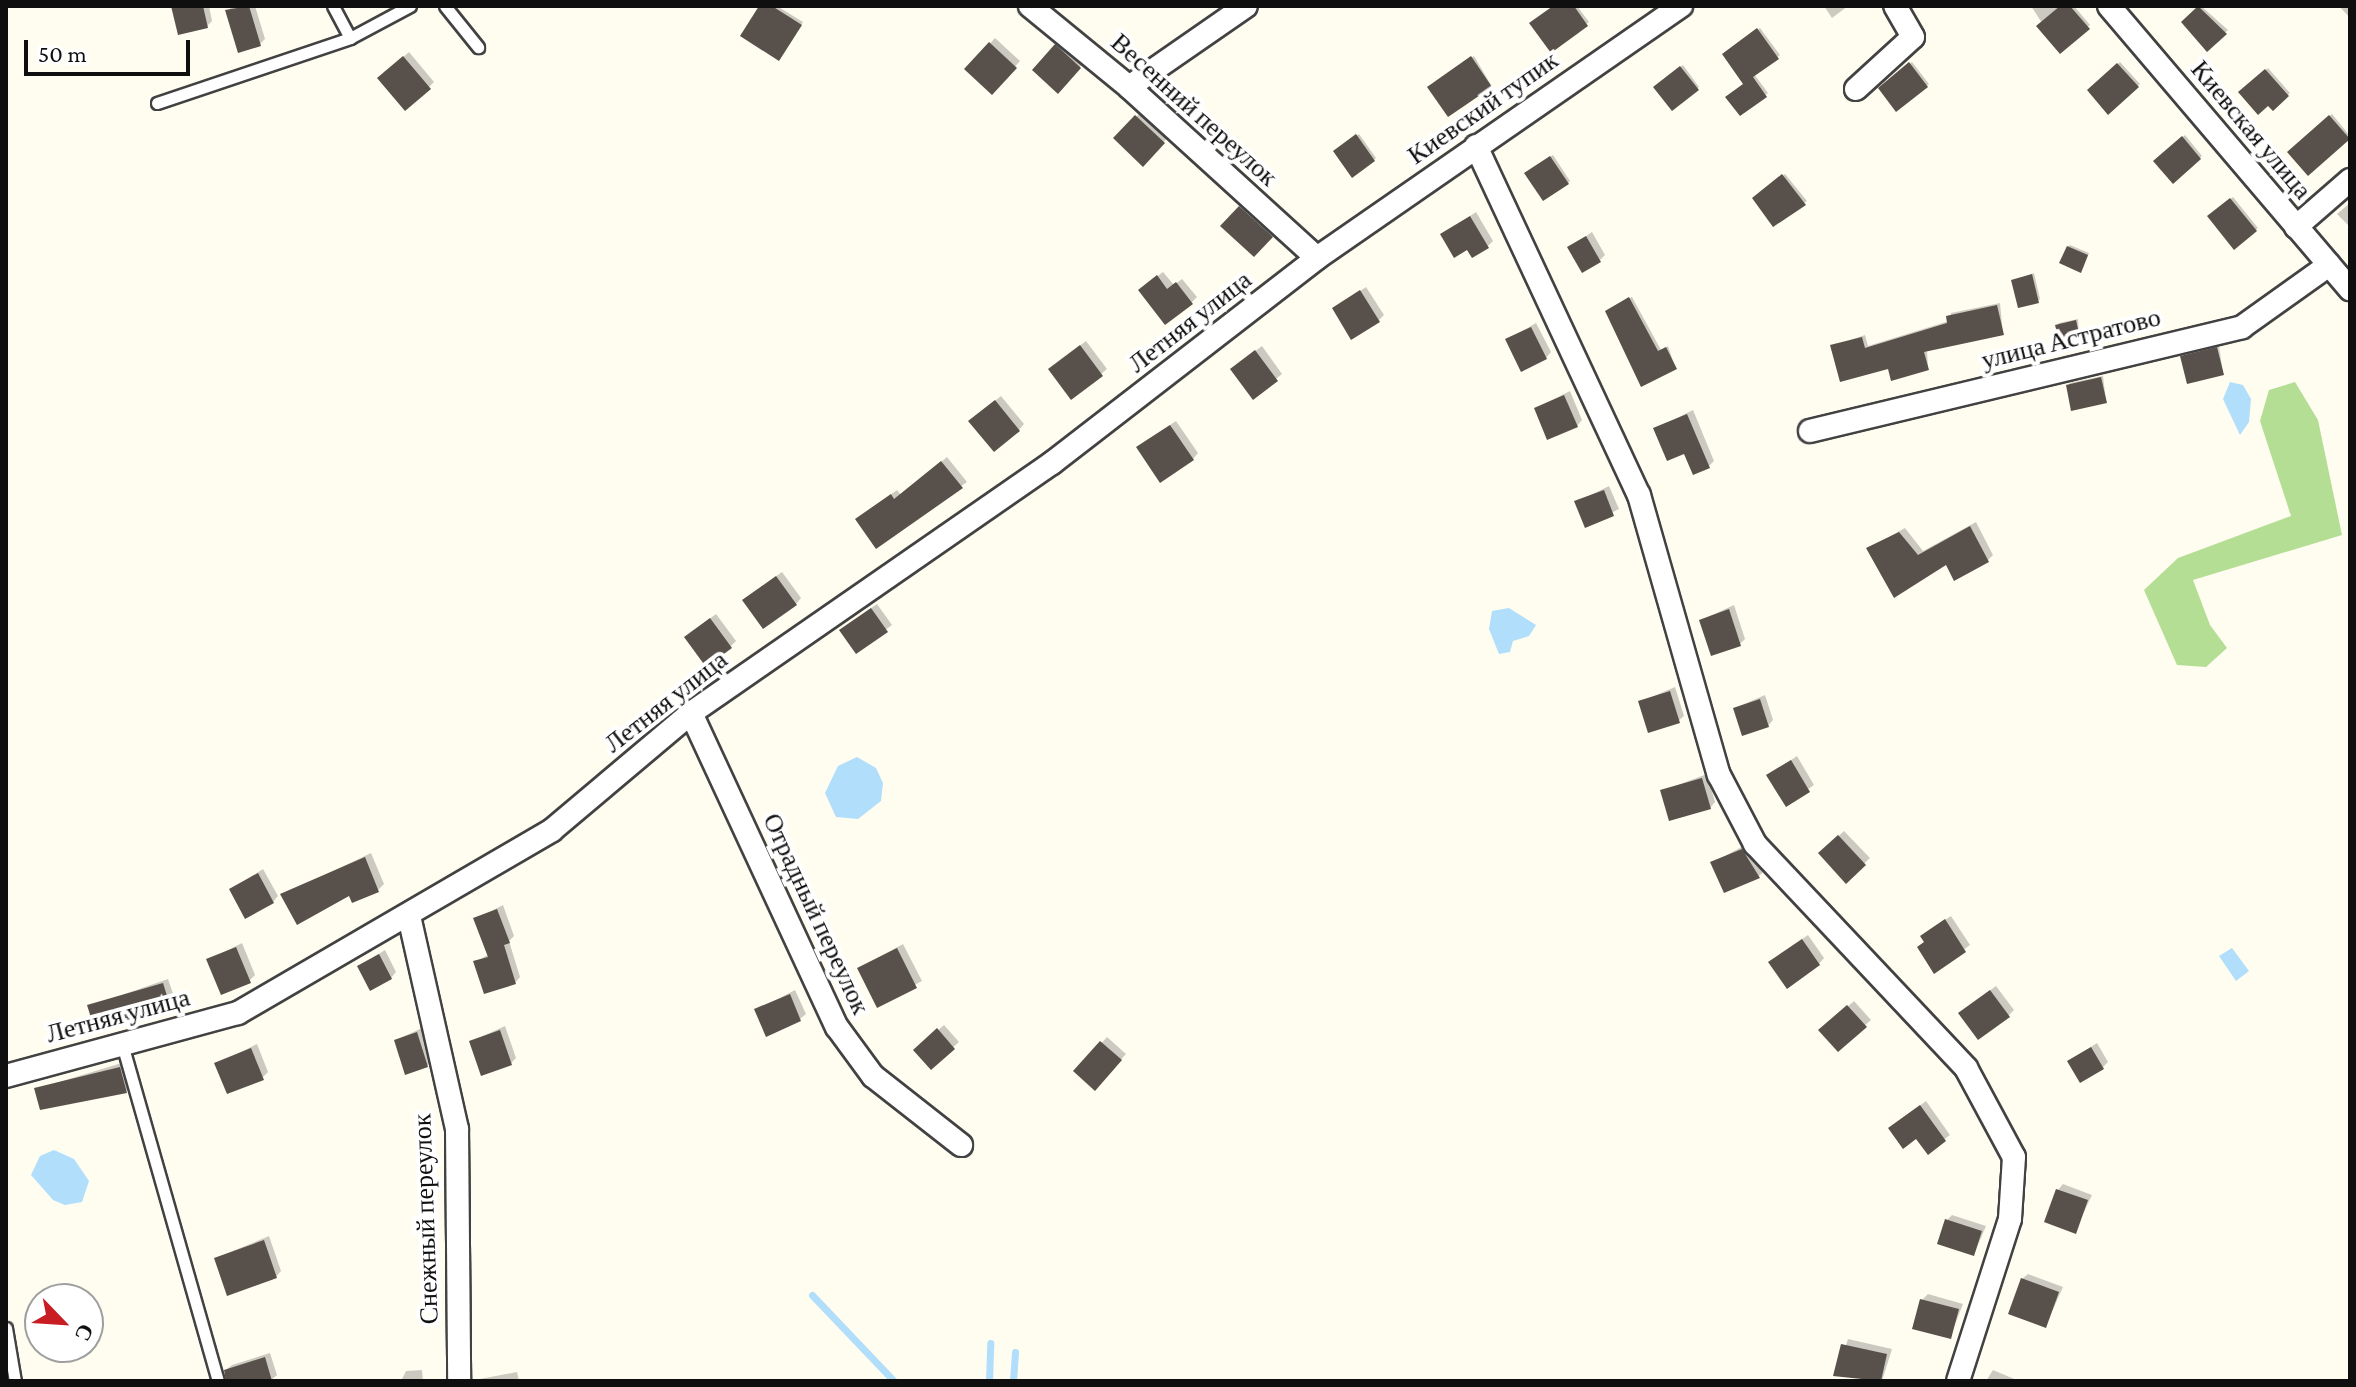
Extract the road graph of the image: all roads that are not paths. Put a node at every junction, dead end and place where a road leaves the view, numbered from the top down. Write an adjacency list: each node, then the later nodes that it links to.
1 (333, 6): 9 (lane)
2 (410, 6): 9 (lane)
3 (445, 6): 10 (lane)
4 (1030, 6): 11 (street, Весенний переулок)
5 (1246, 6): 11 (street)
6 (1681, 6): 14 (street, Киевский тупик)
7 (1895, 6): 12 (street)
8 (2109, 6): 16 (street, Киевская улица)
9 (350, 38): 13 (lane)
10 (478, 47)
11 (1129, 87): 17 (street, Весенний переулок)
12 (1856, 89)
13 (157, 103)
14 (1476, 146): 17 (street, Киевский тупик); 30 (street)
15 (2350, 180): 16 (street)
16 (2296, 227): 18 (street, Киевская улица)
17 (1311, 263): 21 (street, Летняя улица)
18 (2329, 265): 19 (street, Киевская улица); 20 (street, улица Астратово)
19 (2350, 289)
20 (1810, 431)
21 (691, 713): 22 (street, Летняя улица); 25 (street, Отрадный переулок)
22 (409, 916): 23 (street, Летняя улица); 29 (street, Снежный переулок)
23 (122, 1044): 24 (street, Летняя улица); 28 (lane)
24 (6, 1076)
25 (961, 1145)
26 (6, 1328): 27 (lane)
27 (15, 1381)
28 (218, 1381)
29 (459, 1381)
30 (1958, 1381)

